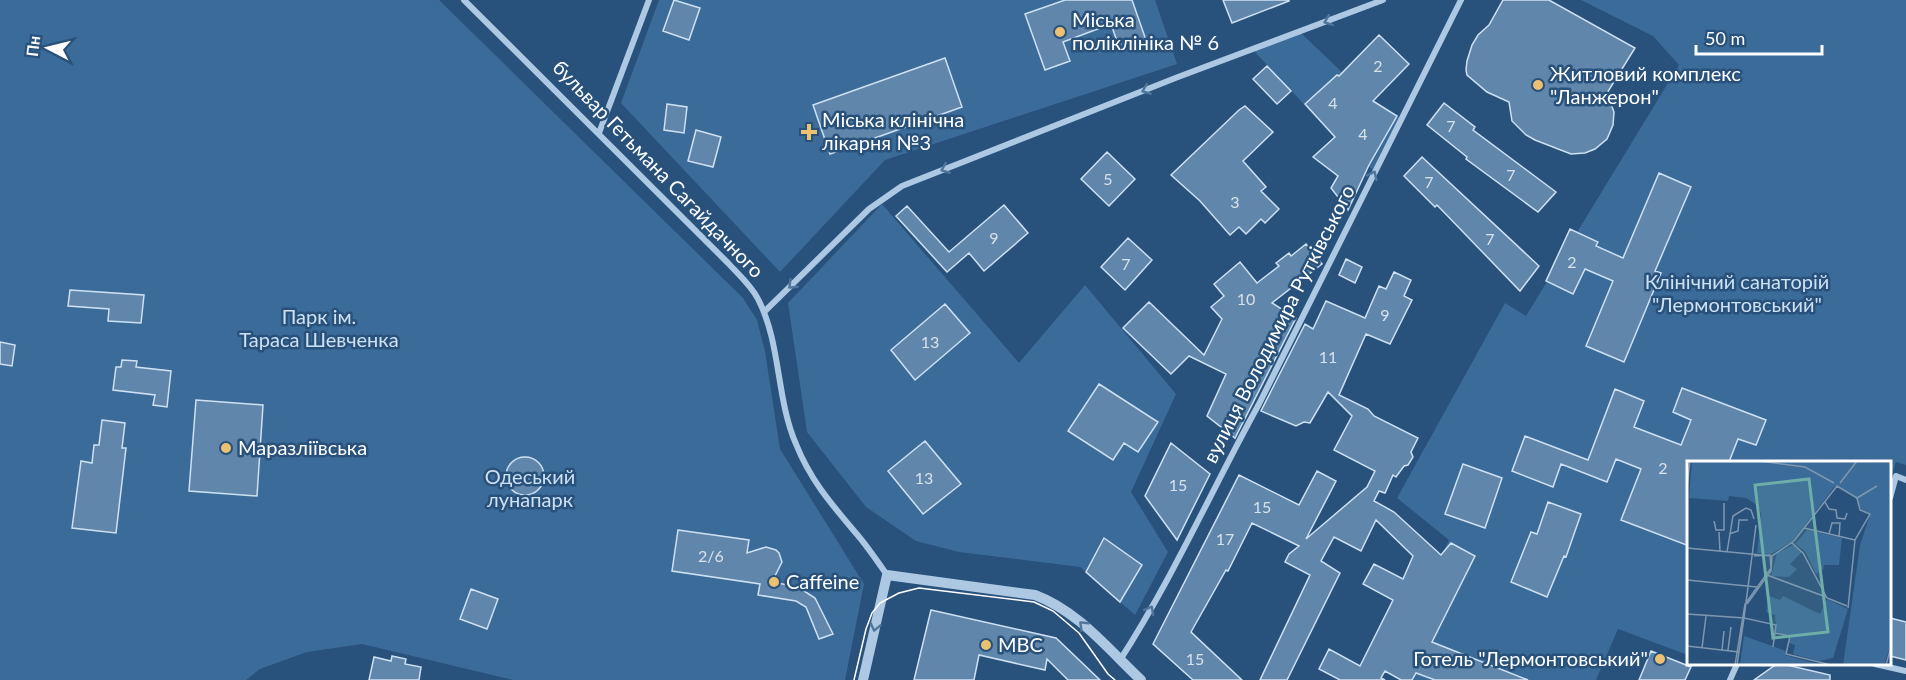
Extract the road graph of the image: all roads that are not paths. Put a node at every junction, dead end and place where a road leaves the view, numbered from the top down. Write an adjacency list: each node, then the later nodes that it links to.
1 (464, 0): 5 (street, бульвар Гетьмана Сагайдачного)
2 (649, 0): 5 (street)
3 (1383, 0): 6 (street, one-way to 6)
4 (1461, 0): 10 (street, вулиця Володимира Рутківського, one-way to 4)
5 (599, 133): 6 (street, бульвар Гетьмана Сагайдачного)
6 (764, 312): 9 (street, бульвар Гетьмана Сагайдачного)
7 (1906, 480): 8 (street)
8 (1891, 494)
9 (887, 575): 10 (street, one-way to 9); 14 (street, one-way to 14)
10 (1120, 660): 15 (street)
11 (1736, 665): 16 (street)
12 (1883, 665): 13 (street)
13 (1906, 671)
14 (863, 680)
15 (1141, 680)
16 (1730, 680)

